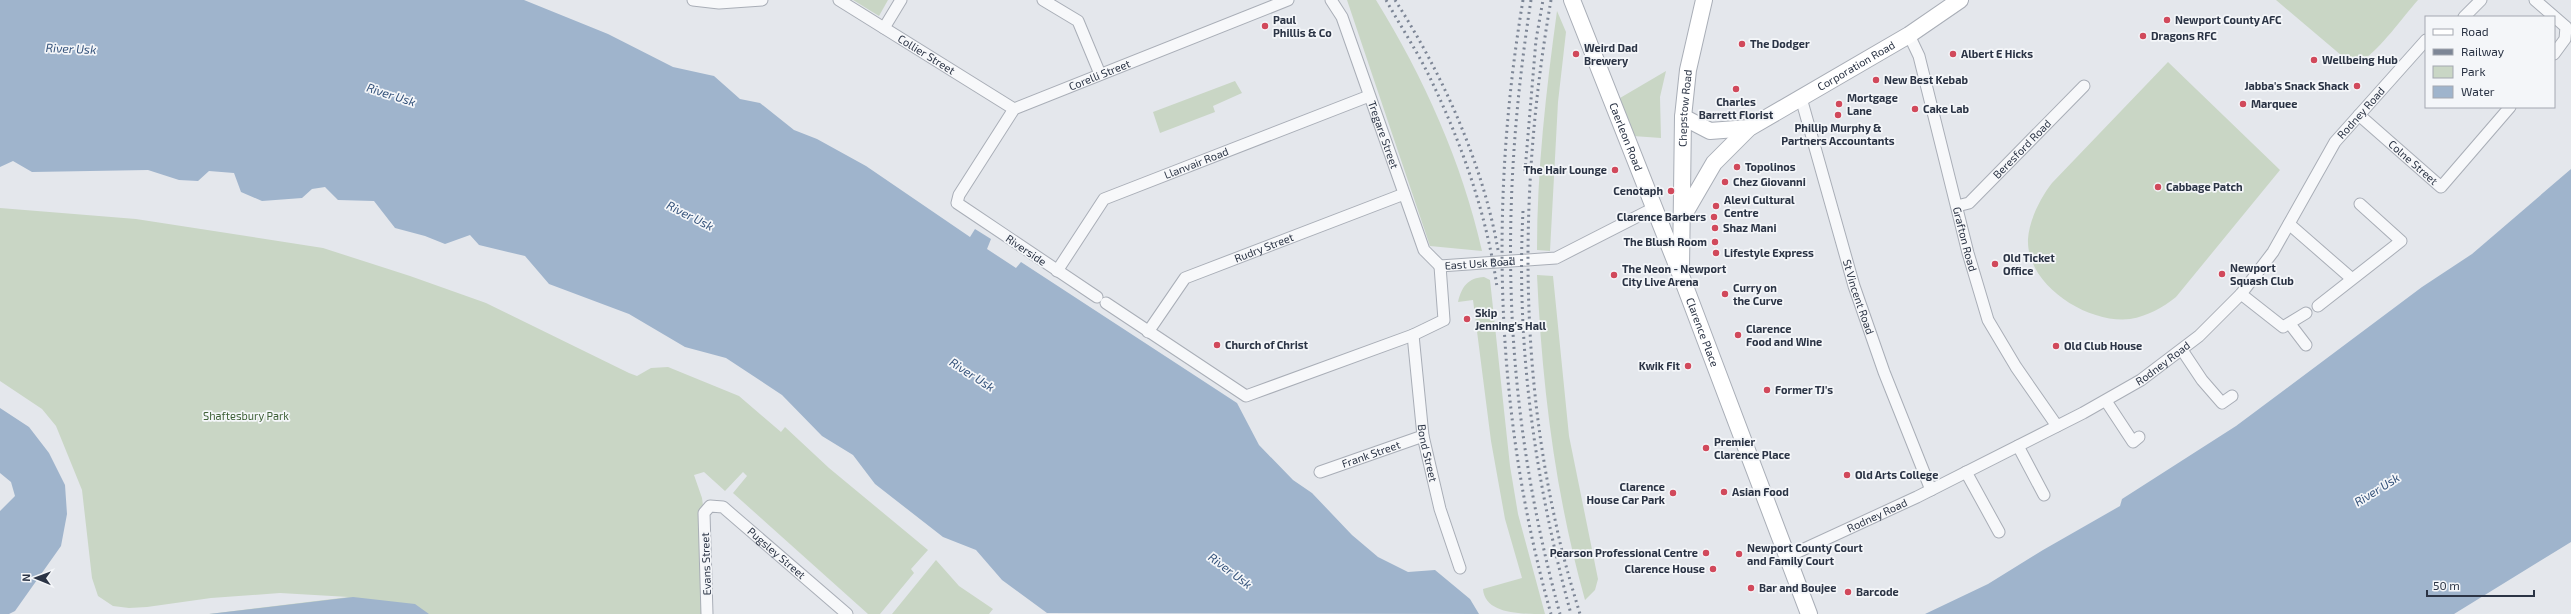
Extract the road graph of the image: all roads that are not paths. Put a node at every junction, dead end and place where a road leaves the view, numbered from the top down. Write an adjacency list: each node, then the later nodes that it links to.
1 (693, 0): 2 (street)
2 (762, 0)
3 (839, 0): 16 (street, Collier Street)
4 (900, 0): 16 (street)
5 (1043, 0): 20 (street)
6 (1288, 0): 20 (street, Corelli Street)
7 (1331, 0): 22 (street, Tregare Street)
8 (1572, 0): 32 (main road, Caerleon Road)
9 (1704, 0): 27 (main road, Chepstow Road)
10 (1960, 0): 17 (main road, Corporation Road)
11 (2481, 0): 13 (street)
12 (2535, 0): 14 (street)
13 (2465, 16)
14 (2553, 16)
15 (2555, 17): 19 (street)
16 (884, 28): 25 (street, Collier Street)
17 (1909, 35): 23 (main road, Corporation Road); 31 (street, Grafton Road)
18 (2425, 41): 26 (street, Rodney Road)
19 (2555, 53)
20 (1100, 74): 25 (street, Corelli Street)
21 (2084, 86): 31 (street, Beresford Road)
22 (1369, 96): 29 (street, Tregare Street); 36 (street, Llanvair Road)
23 (1801, 98): 28 (main road, Corporation Road); 56 (street, St Vincent Road)
24 (2509, 108): 26 (street, Colne Street)
25 (1014, 109): 36 (street, Riverside)
26 (2359, 116): 34 (street, Rodney Road)
27 (1683, 117): 28 (main road); 33 (main road, Chepstow Road)
28 (1749, 128): 33 (main road, Clarence Place)
29 (1404, 194): 35 (street, Tregare Street); 43 (street, Rudry Street)
30 (2360, 204): 38 (street)
31 (1957, 206): 50 (street, Grafton Road)
32 (1654, 208): 33 (main road); 35 (street, East Usk Road); 37 (main road, Caerleon Road)
33 (1682, 218): 37 (main road, Clarence Place)
34 (2289, 224): 38 (street); 39 (street, Rodney Road)
35 (1440, 266): 44 (street, East Usk Road)
36 (1057, 271): 43 (street, Riverside)
37 (1680, 272): 60 (main road, Clarence Place)
38 (2351, 278): 40 (street)
39 (2241, 294): 42 (street); 46 (street, Rodney Road)
40 (2318, 306)
41 (2306, 313): 42 (street)
42 (2290, 324): 45 (street)
43 (1148, 332): 47 (street, Riverside)
44 (1413, 335): 47 (street, East Usk Road); 51 (street, Bond Street)
45 (2306, 345)
46 (2182, 350): 48 (street); 49 (street, Rodney Road)
47 (1246, 396)
48 (2232, 396)
49 (2106, 401): 50 (street, Rodney Road); 52 (street)
50 (2057, 426): 53 (street, Rodney Road)
51 (1423, 436): 54 (street, Frank Street); 61 (street, Bond Street)
52 (2140, 438)
53 (2018, 446): 55 (street, Rodney Road); 57 (street)
54 (1320, 472)
55 (1966, 472): 56 (street, Rodney Road); 59 (street)
56 (1931, 490): 60 (street, Rodney Road)
57 (2044, 495)
58 (704, 513): 62 (street, Evans Street); 63 (street, Pugsley Street)
59 (1999, 532)
60 (1789, 556): 64 (main road, Clarence Place)
61 (1460, 568)
62 (708, 614)
63 (847, 614)
64 (1809, 614)

